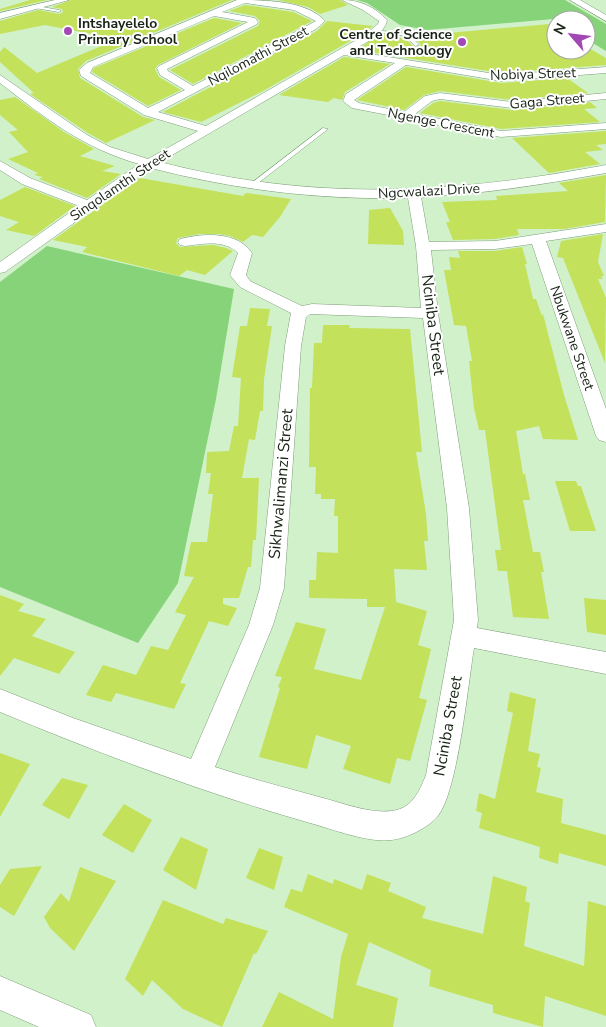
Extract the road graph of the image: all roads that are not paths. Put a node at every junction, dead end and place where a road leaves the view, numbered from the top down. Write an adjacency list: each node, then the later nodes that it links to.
1 (65, 0): 5 (street)
2 (244, 0): 7 (street); 16 (street, Nqilomathi Street)
3 (346, 0): 10 (street)
4 (574, 0): 9 (street)
5 (37, 6): 6 (lane); 8 (street)
6 (59, 11)
7 (213, 13): 16 (street); 20 (street)
8 (0, 16)
9 (606, 18)
10 (376, 31): 11 (lane); 12 (street, Sinqolamthi Street)
11 (417, 45)
12 (343, 52): 13 (street, Nobiya Street); 18 (street, Sinqolamthi Street)
13 (404, 62): 14 (street, Nobiya Street); 21 (street, Ngenge Crescent)
14 (606, 70)
15 (0, 78): 25 (street, Ngcwalazi Drive)
16 (193, 90): 20 (street, Nqilomathi Street)
17 (606, 96): 21 (street, Gaga Street)
18 (244, 109): 19 (street); 24 (street, Sinqolamthi Street)
19 (256, 111)
20 (148, 113): 24 (street)
21 (405, 116): 22 (street, Ngenge Crescent)
22 (606, 126)
23 (326, 129): 30 (lane)
24 (208, 130): 25 (street, Sinqolamthi Street)
25 (149, 164): 30 (street, Ngcwalazi Drive); 32 (street, Sinqolamthi Street)
26 (0, 165): 28 (street)
27 (606, 169): 31 (street, Ngcwalazi Drive)
28 (17, 176): 29 (street); 32 (street)
29 (6, 184)
30 (251, 186): 31 (street, Ngcwalazi Drive)
31 (414, 194): 36 (street, Nciniba Street)
32 (88, 205): 37 (street, Sinqolamthi Street)
33 (606, 228): 34 (street)
34 (538, 240): 36 (street); 40 (street, Nbukwane Street)
35 (185, 242): 38 (street)
36 (423, 246): 39 (street, Nciniba Street)
37 (0, 269)
38 (301, 312): 39 (street); 44 (street, Sikhwalimanzi Street)
39 (430, 313): 41 (street, Nciniba Street)
40 (606, 436)
41 (465, 636): 42 (street); 44 (street, Nciniba Street)
42 (606, 663)
43 (0, 700): 44 (street, Nciniba Street)
44 (198, 773)
45 (0, 993): 46 (street)
46 (79, 1027)

